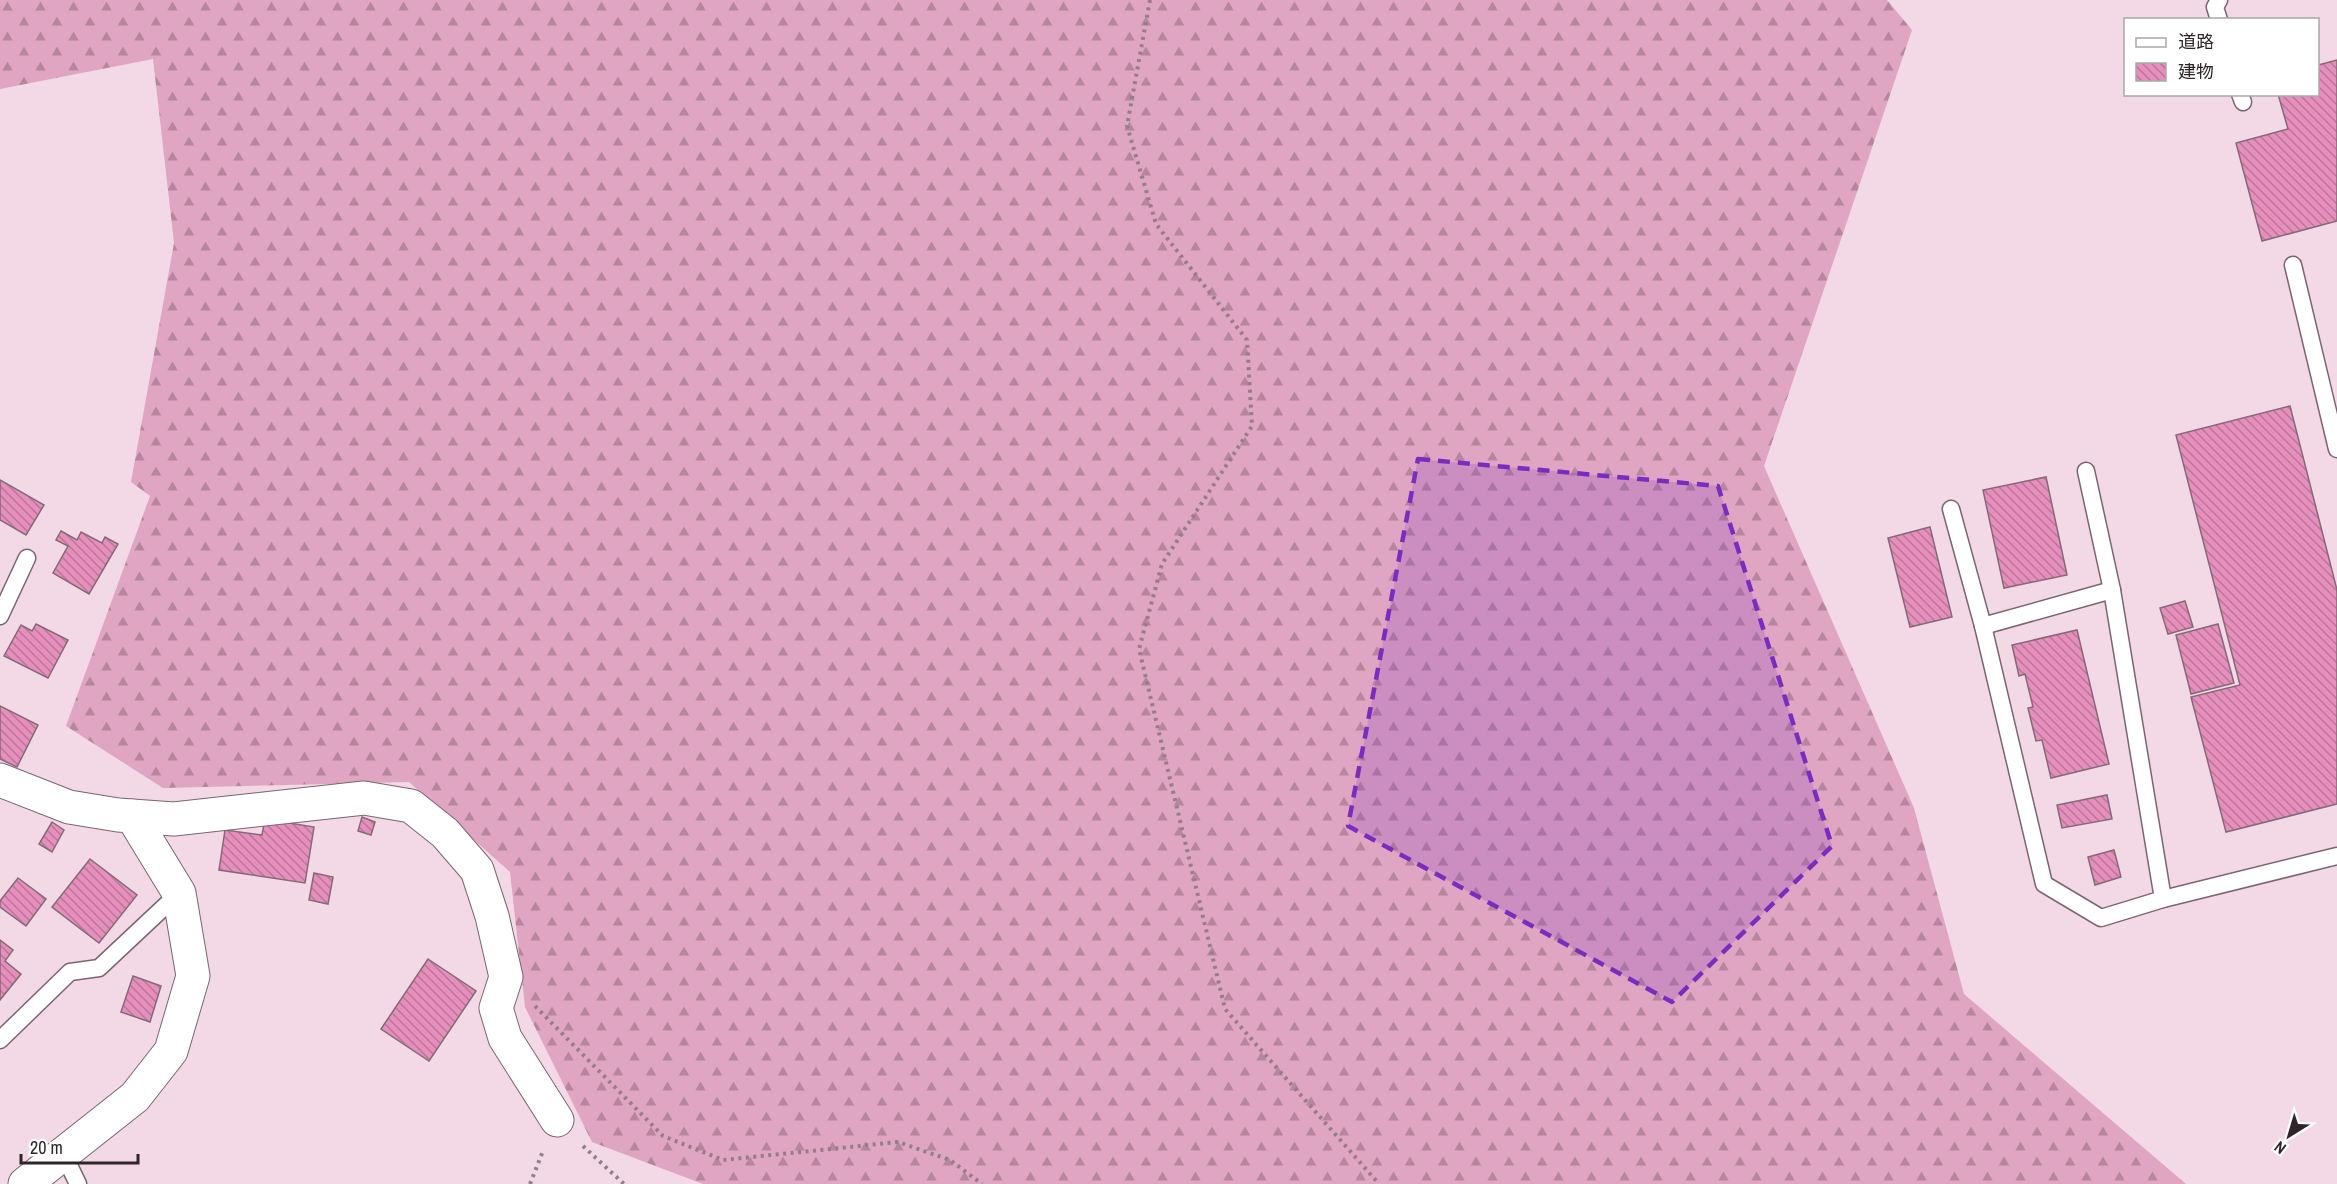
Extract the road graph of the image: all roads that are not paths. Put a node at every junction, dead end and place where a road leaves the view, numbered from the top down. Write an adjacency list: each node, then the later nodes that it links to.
1 (2219, 0): 2 (lane)
2 (2218, 18)
3 (2293, 265): 4 (lane)
4 (2337, 449)
5 (2086, 471): 8 (lane)
6 (1951, 509): 10 (lane)
7 (27, 558): 9 (lane)
8 (2112, 590): 10 (lane); 15 (lane)
9 (0, 616)
10 (1983, 626): 15 (lane)
11 (0, 780): 12 (street)
12 (132, 816): 14 (street); 17 (street)
13 (2337, 856): 15 (lane)
14 (180, 893): 16 (lane); 18 (street)
15 (2163, 899)
16 (0, 1040)
17 (557, 1120)
18 (71, 1170): 19 (street)
19 (25, 1184)

